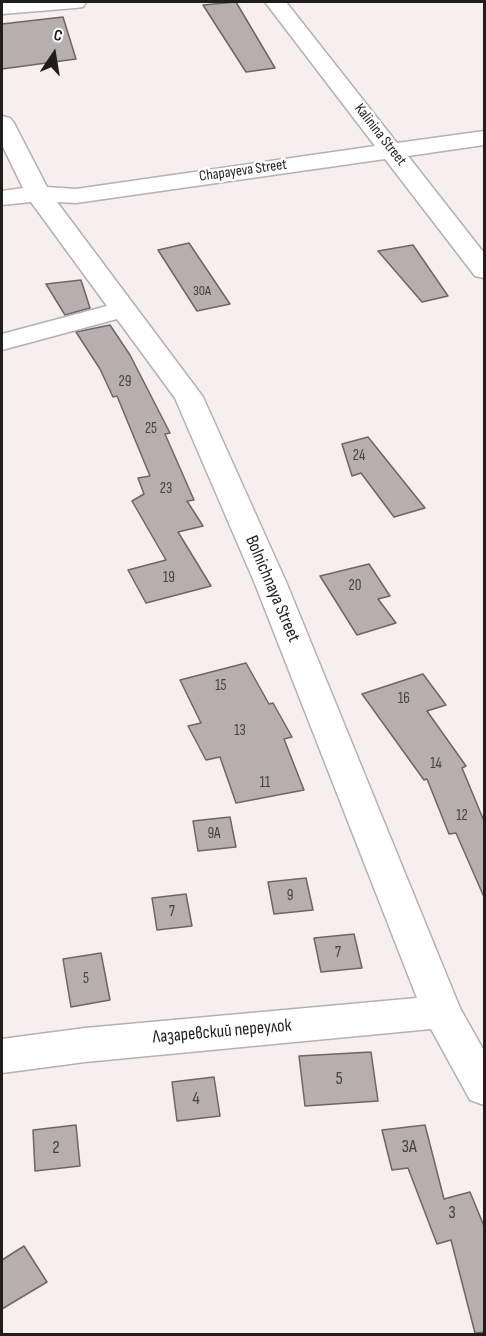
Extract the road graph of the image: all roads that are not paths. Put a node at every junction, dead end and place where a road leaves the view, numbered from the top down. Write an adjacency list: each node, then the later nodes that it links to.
1 (75, 2): 3 (street)
2 (276, 2): 6 (street, Kalinina Street)
3 (2, 8)
4 (2, 123): 7 (street, Bolnichnaya Street)
5 (484, 138): 6 (street, Chapayeva Street)
6 (392, 149): 7 (street, Chapayeva Street); 9 (street, Kalinina Street)
7 (38, 194): 8 (street, Chapayeva Street); 10 (street, Bolnichnaya Street)
8 (2, 198)
9 (484, 270)
10 (125, 309): 11 (street); 12 (street, Bolnichnaya Street)
11 (2, 342)
12 (442, 1012): 13 (street, Лазаревский переулок); 14 (street, Bolnichnaya Street)
13 (2, 1056)
14 (484, 1088)

